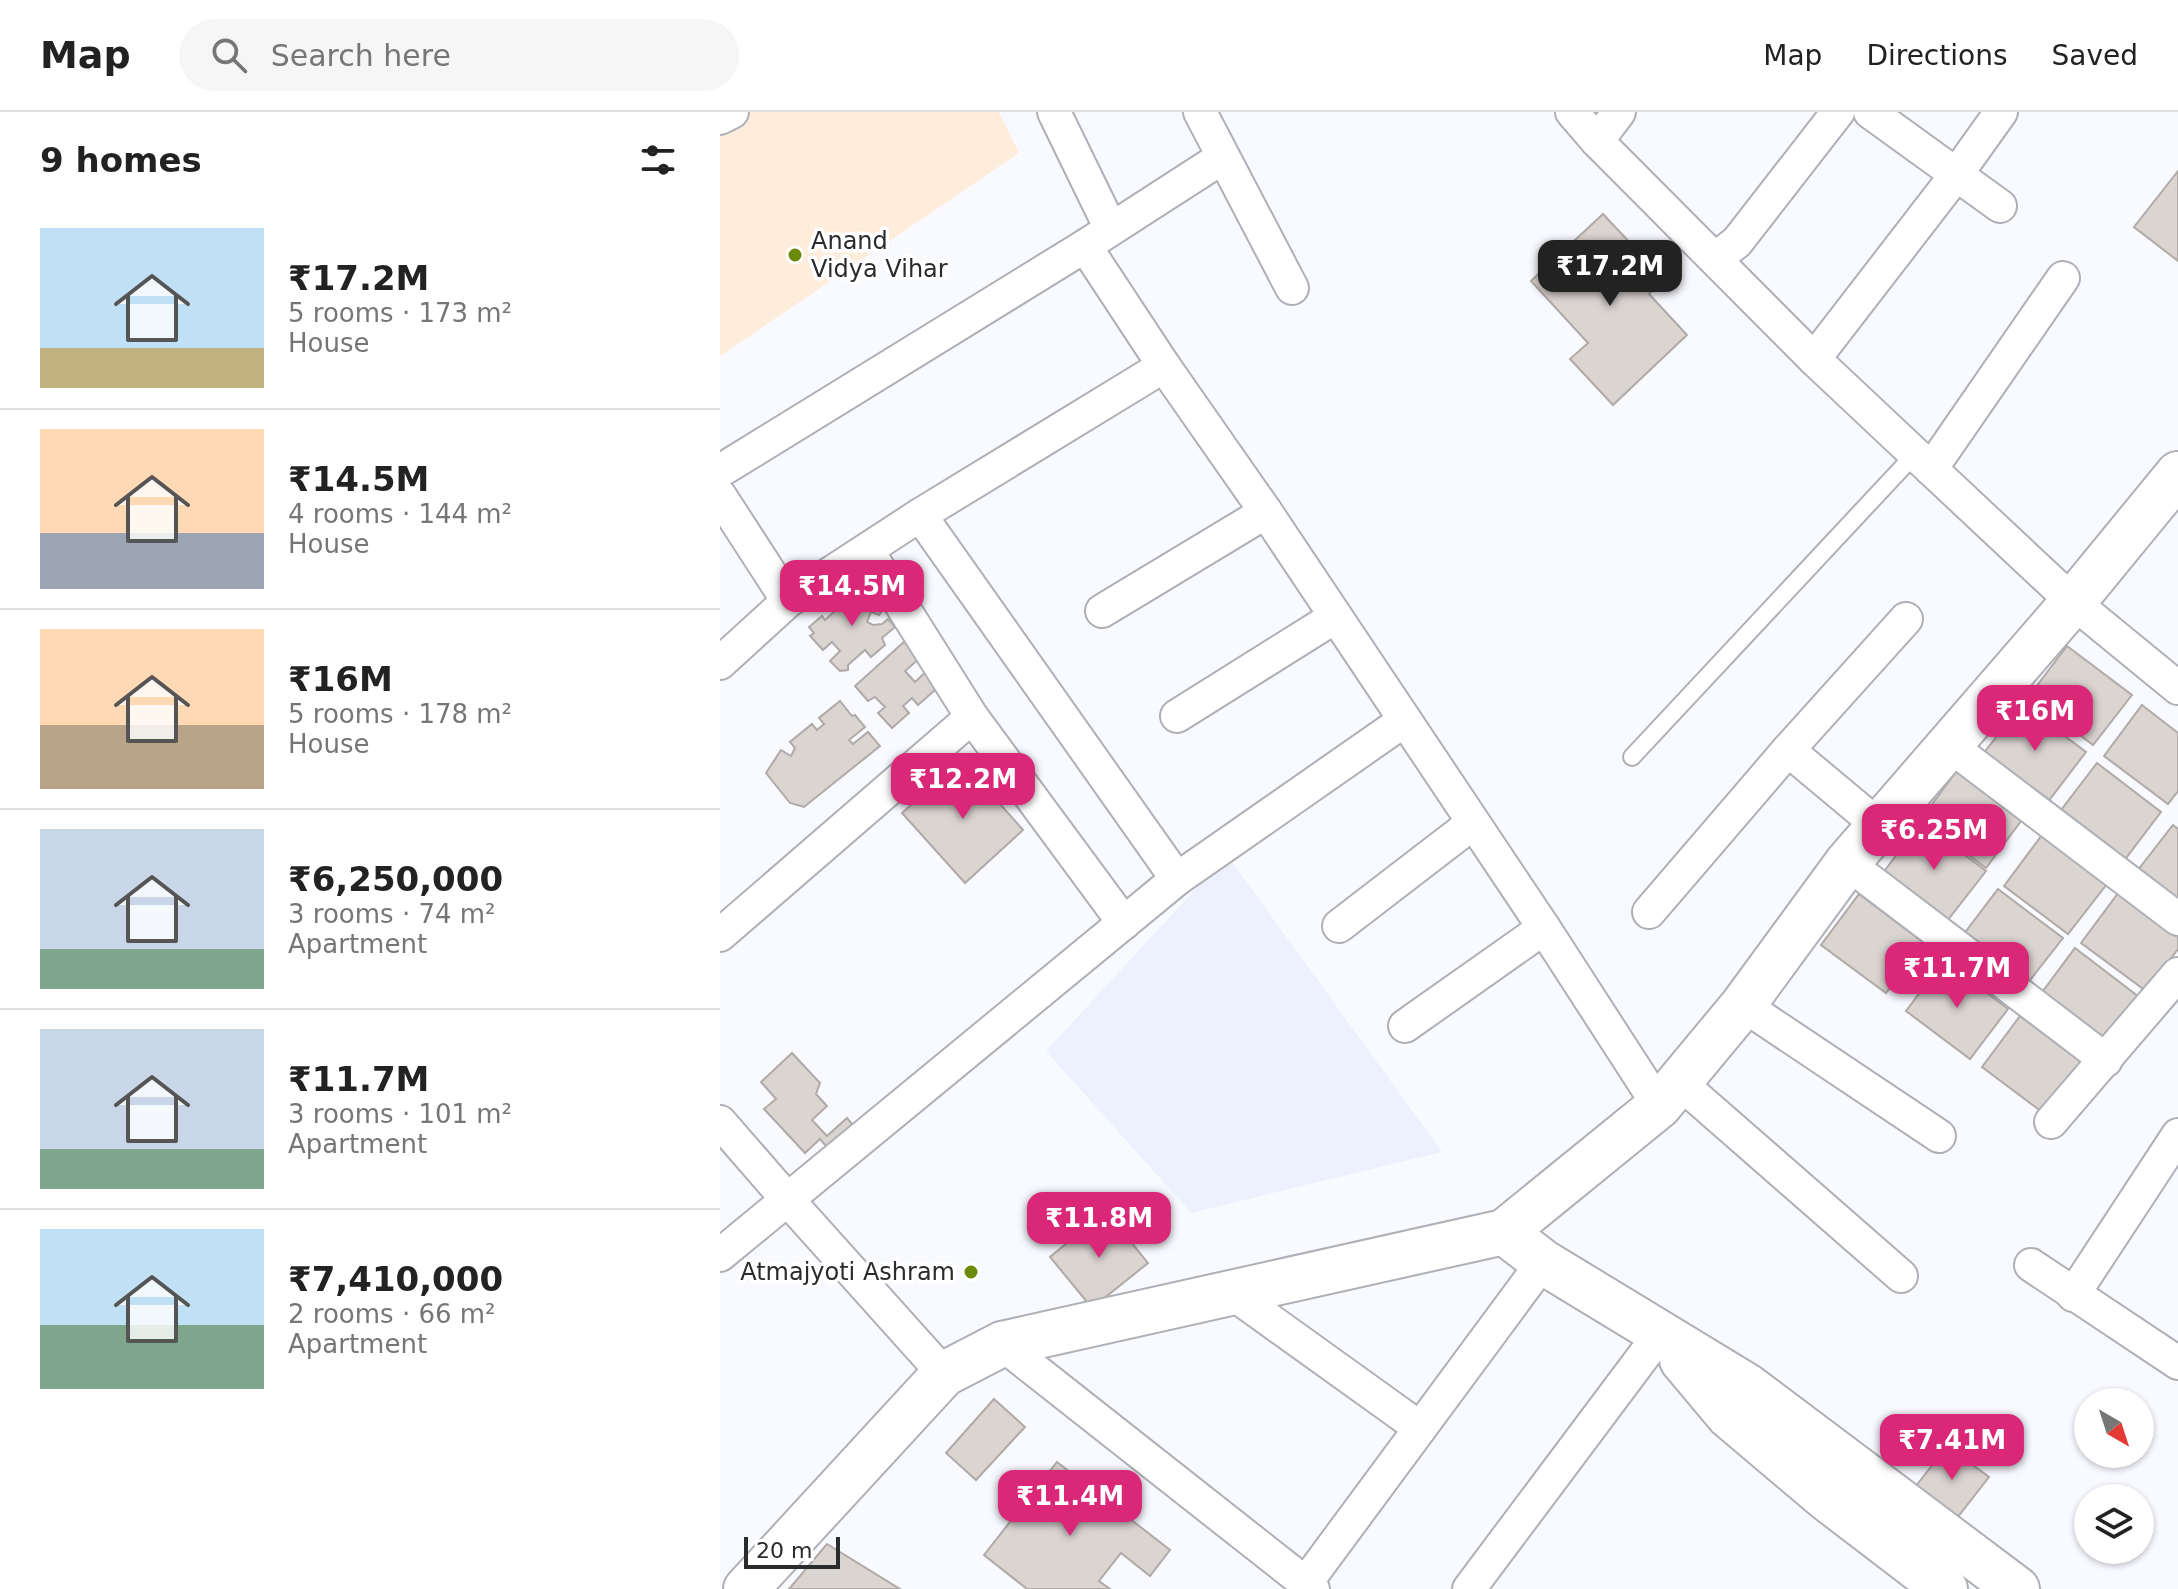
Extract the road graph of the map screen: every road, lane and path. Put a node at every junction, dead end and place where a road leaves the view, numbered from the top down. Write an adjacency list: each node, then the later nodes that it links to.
1 (732, 112): 9 (street)
2 (1054, 112): 14 (street)
3 (1200, 112): 11 (street)
4 (1572, 112): 10 (street)
5 (1619, 112): 10 (street)
6 (1838, 112): 15 (street)
7 (1870, 112): 12 (street)
8 (2001, 112): 12 (street)
9 (720, 118)
10 (1597, 141): 15 (street)
11 (1223, 157): 14 (street); 17 (street)
12 (1956, 175): 13 (street); 18 (street)
13 (2000, 206)
14 (1098, 237): 19 (street); 21 (street)
15 (1715, 259): 18 (street)
16 (2063, 278): 20 (street)
17 (1292, 288)
18 (1814, 359): 20 (street)
19 (1164, 366): 24 (street); 25 (street)
20 (1923, 462): 28 (street); 39 (lane)
21 (720, 471)
22 (2178, 474): 28 (street)
23 (720, 496): 27 (street)
24 (1266, 512): 29 (street); 30 (street)
25 (920, 515): 26 (street); 43 (street)
26 (867, 550): 27 (street); 35 (street)
27 (788, 601): 32 (street)
28 (2073, 602): 33 (street); 37 (street)
29 (1102, 611)
30 (1335, 617): 34 (street); 36 (street)
31 (1906, 619): 38 (street)
32 (720, 663)
33 (2178, 688)
34 (1177, 716)
35 (972, 717): 46 (street); 49 (street)
36 (1405, 720): 40 (street); 43 (street)
37 (1950, 746): 41 (street); 45 (street)
38 (1788, 750): 41 (street); 44 (street)
39 (1632, 757)
40 (1473, 823): 47 (street); 48 (street)
41 (1879, 826): 42 (street)
42 (1847, 863): 51 (street); 53 (street)
43 (1177, 879): 46 (street)
44 (1649, 912)
45 (2178, 919)
46 (1124, 923): 59 (street)
47 (1339, 926)
48 (1544, 928): 52 (street); 54 (street)
49 (720, 935)
50 (2178, 974): 53 (street)
51 (1743, 1005): 54 (street); 58 (street)
52 (1405, 1026)
53 (2106, 1060): 56 (street)
54 (1669, 1094): 60 (street); 64 (street)
55 (720, 1122): 59 (street)
56 (2051, 1122)
57 (2178, 1135): 66 (street)
58 (1939, 1136)
59 (787, 1199): 61 (street); 70 (street)
60 (1504, 1232): 62 (street); 65 (street)
61 (720, 1255)
62 (1543, 1262): 67 (street); 71 (street)
63 (2031, 1265): 66 (street)
64 (1901, 1276)
65 (1232, 1293): 68 (street); 71 (street)
66 (2073, 1295): 69 (street)
67 (1660, 1334): 74 (street); 75 (street); 76 (street)
68 (1002, 1344): 70 (street); 72 (street)
69 (2178, 1363)
70 (944, 1374): 73 (street)
71 (1420, 1428): 72 (street)
72 (1309, 1586)
73 (746, 1589)
74 (1469, 1589)
75 (1945, 1589)
76 (2017, 1589)

